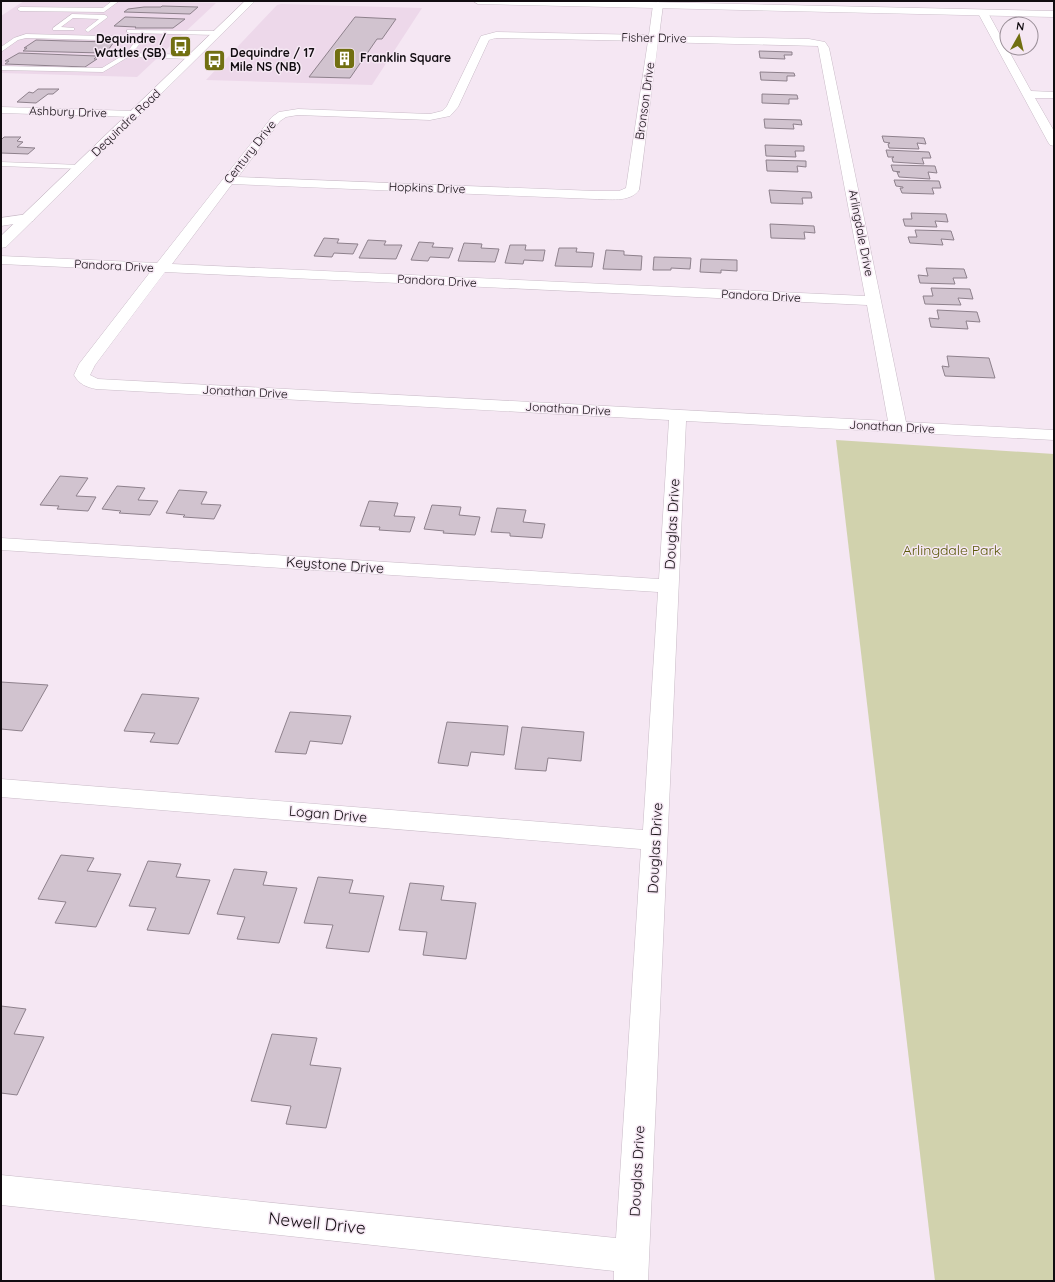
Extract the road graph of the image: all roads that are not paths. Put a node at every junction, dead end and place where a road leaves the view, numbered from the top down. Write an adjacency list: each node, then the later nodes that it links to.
1 (116, 1): 6 (lane)
2 (250, 1): 13 (street, Dequindre Road)
3 (478, 1): 4 (street)
4 (565, 2): 5 (street)
5 (658, 5): 7 (street); 15 (street, Bronson Drive)
6 (20, 8)
7 (983, 13): 8 (street); 22 (street)
8 (1054, 14)
9 (88, 30): 9 (lane); 10 (lane)
10 (103, 30)
11 (124, 31): 12 (lane)
12 (153, 31): 13 (lane); 16 (lane)
13 (218, 33): 20 (street, Dequindre Road)
14 (492, 35): 15 (street, Fisher Drive); 29 (street, Century Drive)
15 (654, 38): 17 (street, Fisher Drive); 30 (street, Bronson Drive)
16 (141, 39): 18 (lane); 19 (lane)
17 (817, 43): 36 (street, Arlingdale Drive)
18 (1, 50)
19 (127, 55): 20 (lane); 21 (lane)
20 (193, 57): 25 (street, Dequindre Road)
21 (1, 68)
22 (1028, 94): 23 (street); 26 (street)
23 (1054, 95)
24 (1, 110): 25 (street, Ashbury Drive)
25 (134, 114): 28 (street, Dequindre Road)
26 (1054, 142)
27 (1, 164): 28 (lane)
28 (80, 167): 31 (street, Dequindre Road)
29 (228, 180): 30 (street, Hopkins Drive); 35 (street, Century Drive)
30 (625, 194)
31 (28, 218): 32 (street); 33 (street, Dequindre Road)
32 (1, 222)
33 (1, 244)
34 (1, 260): 35 (street, Pandora Drive)
35 (162, 268): 36 (street, Pandora Drive); 37 (street, Century Drive)
36 (874, 301): 39 (street, Arlingdale Drive)
37 (83, 379): 38 (street, Jonathan Drive)
38 (678, 415): 39 (street, Jonathan Drive); 42 (street, Douglas Drive)
39 (898, 427): 40 (street, Jonathan Drive)
40 (1054, 436)
41 (1, 544): 42 (street, Keystone Drive)
42 (669, 586): 44 (street, Douglas Drive)
43 (1, 788): 44 (street, Logan Drive)
44 (656, 840): 46 (street, Douglas Drive)
45 (1, 1190): 46 (street, Newell Drive)
46 (632, 1268)

